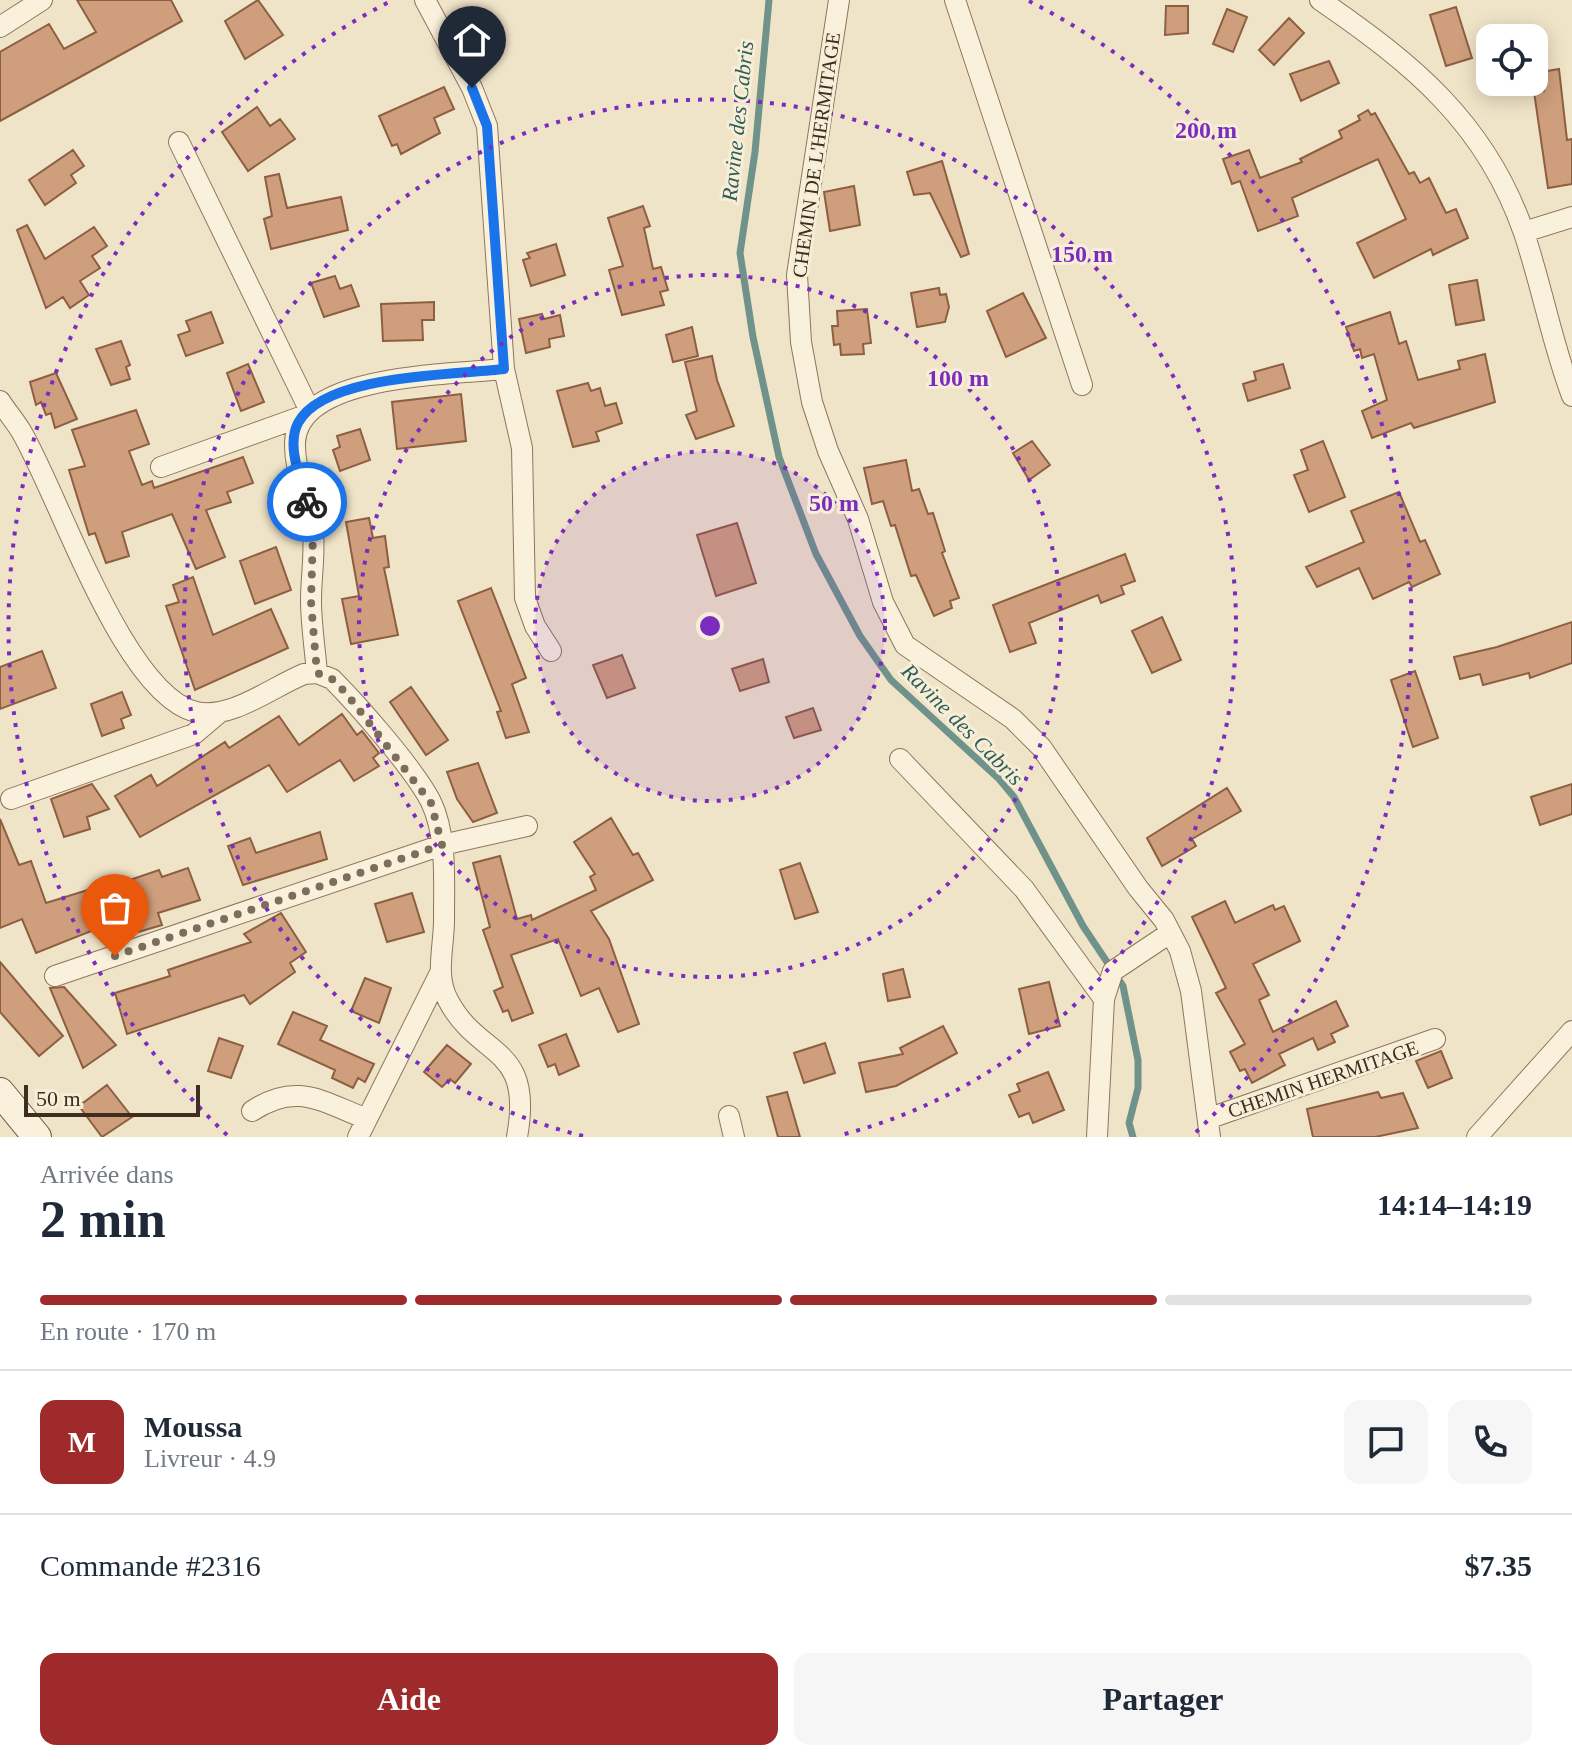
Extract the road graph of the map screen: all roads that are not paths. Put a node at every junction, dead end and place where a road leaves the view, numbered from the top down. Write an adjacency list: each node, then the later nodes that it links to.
1 (42, 0): 6 (street)
2 (425, 0): 10 (street)
3 (839, 0): 23 (street, CHEMIN DE L'HERMITAGE)
4 (955, 0): 11 (street)
5 (1320, 0): 9 (street)
6 (0, 27)
7 (179, 142): 14 (street)
8 (1572, 217): 9 (street)
9 (1524, 232): 12 (street)
10 (504, 369): 14 (street); 16 (street)
11 (1082, 385)
12 (1572, 396)
13 (0, 401): 18 (street)
14 (306, 413): 15 (street); 17 (street)
15 (161, 467)
16 (551, 651)
17 (317, 673): 18 (street); 22 (street)
18 (220, 712): 20 (street)
19 (900, 759): 26 (street)
20 (11, 799)
21 (527, 826): 22 (street)
22 (442, 845): 24 (street); 25 (street)
23 (1170, 933): 26 (street); 33 (street, CHEMIN DE L'HERMITAGE)
24 (440, 973): 32 (street); 35 (street)
25 (55, 976)
26 (1104, 999): 37 (street)
27 (1572, 1031): 38 (street)
28 (1435, 1039): 33 (street, CHEMIN HERMITAGE)
29 (0, 1092): 34 (street)
30 (252, 1111): 32 (street)
31 (729, 1116): 36 (street)
32 (363, 1128)
33 (1210, 1128)
34 (37, 1137)
35 (517, 1137)
36 (734, 1137)
37 (1097, 1137)
38 (1477, 1137)

